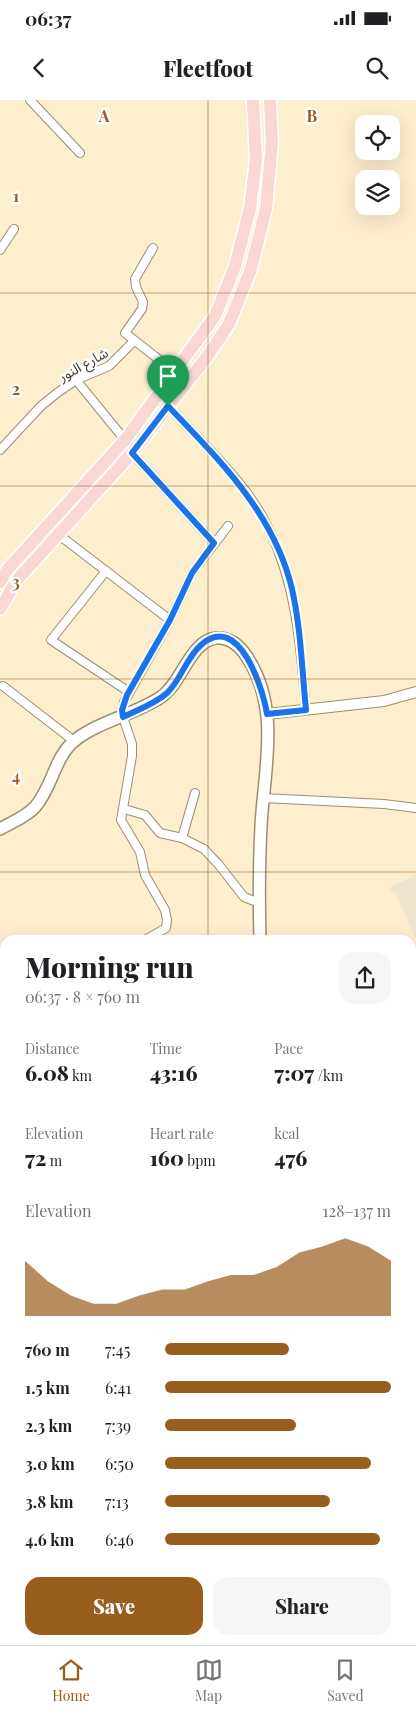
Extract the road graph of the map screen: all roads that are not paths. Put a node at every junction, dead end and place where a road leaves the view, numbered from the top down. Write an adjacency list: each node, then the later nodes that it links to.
1 (30, 100): 4 (street)
2 (253, 100): 9 (main road)
3 (270, 100): 12 (main road)
4 (80, 153)
5 (14, 229): 7 (street)
6 (154, 248): 8 (street)
7 (0, 250)
8 (134, 341): 9 (street); 10 (street, شارع النور)
9 (175, 372): 11 (main road)
10 (76, 380): 13 (street); 14 (street, شارع النور)
11 (157, 398): 12 (street); 13 (main road)
12 (168, 406): 15 (main road); 27 (street)
13 (125, 440): 19 (main road)
14 (0, 450)
15 (132, 453): 17 (main road); 18 (street)
16 (228, 526): 18 (street)
17 (59, 535): 20 (street); 22 (main road)
18 (214, 543): 23 (street)
19 (3, 568): 21 (main road)
20 (106, 571): 23 (street); 25 (street)
21 (0, 582)
22 (0, 609)
23 (170, 620): 25 (street)
24 (3, 686): 30 (street)
25 (129, 692): 29 (street)
26 (416, 692): 27 (street)
27 (306, 710): 28 (street)
28 (267, 714): 29 (main road); 32 (main road)
29 (123, 717): 30 (main road); 34 (street)
30 (74, 741): 35 (main road)
31 (195, 793): 36 (street)
32 (263, 798): 33 (street); 37 (main road)
33 (416, 808)
34 (124, 809): 36 (street); 38 (street)
35 (0, 828)
36 (182, 838): 37 (street)
37 (259, 903): 39 (main road)
38 (154, 935)
39 (260, 935)

